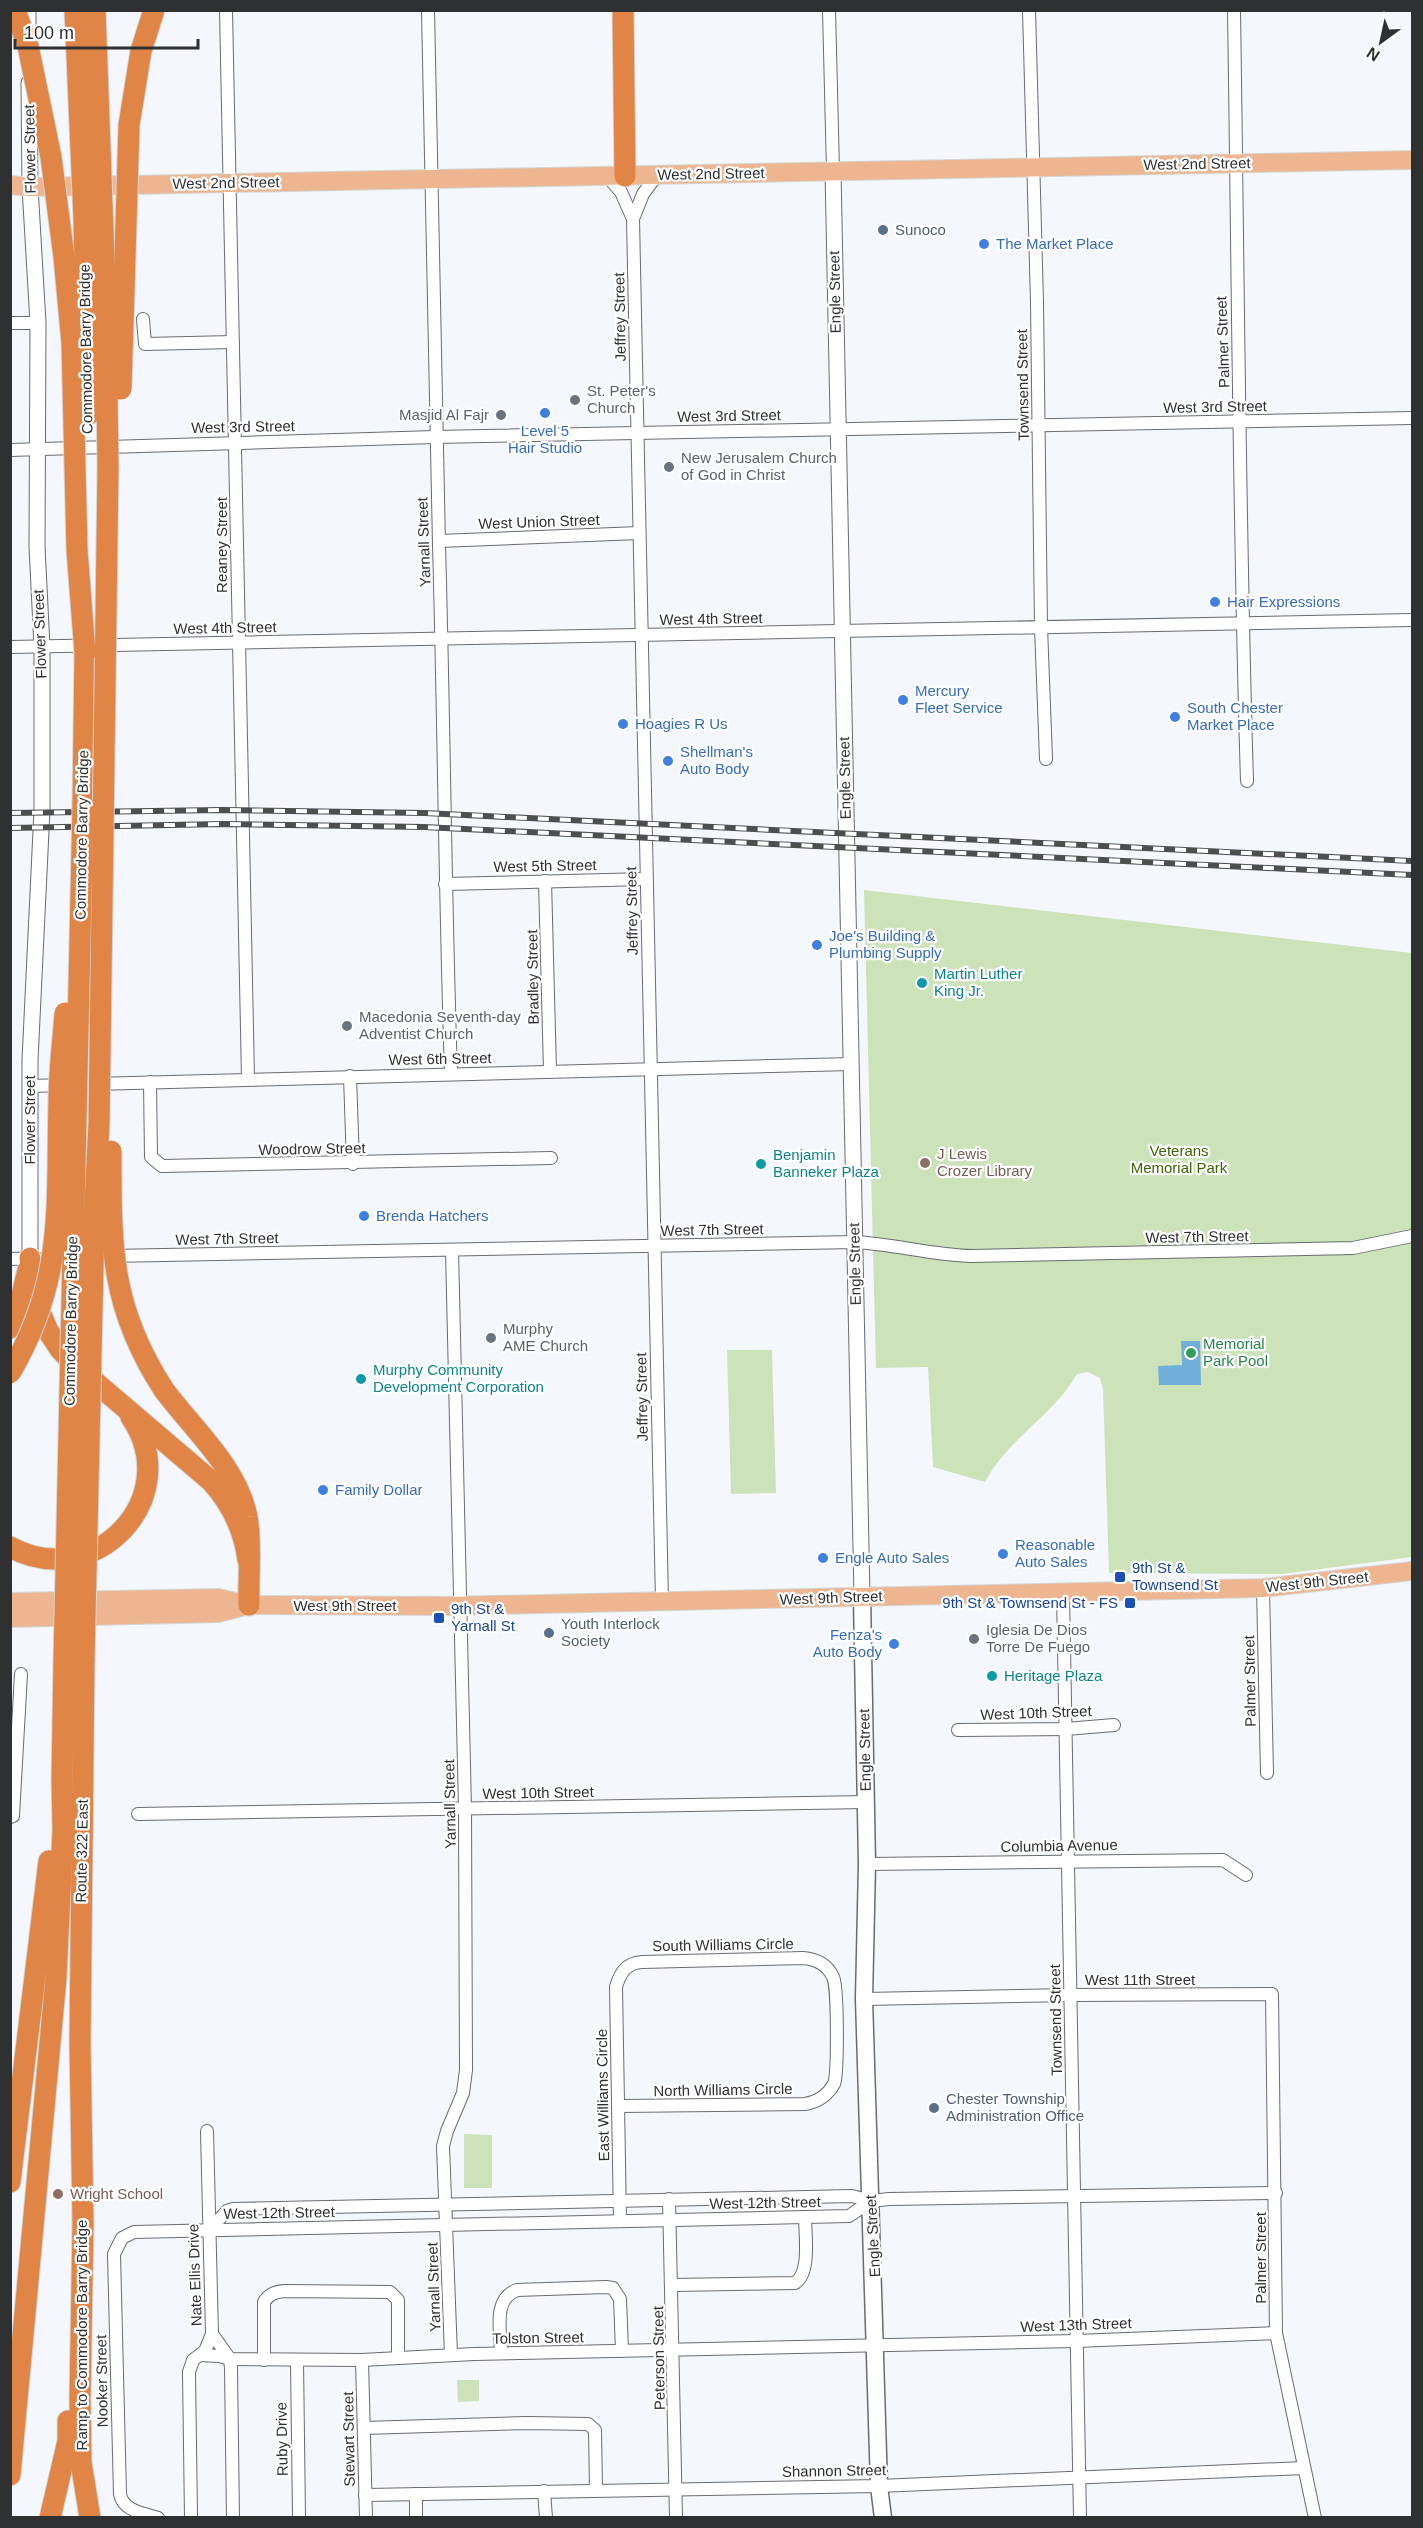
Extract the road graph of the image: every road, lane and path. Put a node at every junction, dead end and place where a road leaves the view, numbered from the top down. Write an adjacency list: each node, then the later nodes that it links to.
1 (15, 10): 12 (highway, bridge)
2 (28, 10): 12 (street, Flower Street)
3 (75, 10): 49 (highway, Commodore Barry Bridge, bridge)
4 (95, 10): 39 (highway, Commodore Barry Bridge, bridge)
5 (154, 10): 39 (highway, bridge)
6 (226, 10): 20 (street, Reaney Street)
7 (428, 10): 19 (street, Yarnall Street)
8 (623, 10): 18 (highway)
9 (829, 10): 16 (street, Engle Street)
10 (1029, 10): 15 (street, Townsend Street)
11 (1234, 10): 14 (street, Palmer Street)
12 (28, 46): 22 (street, Flower Street); 49 (highway, bridge)
13 (1413, 159): 14 (main road, West 2nd Street)
14 (1237, 163): 15 (main road, West 2nd Street); 29 (street, Palmer Street)
15 (1032, 167): 16 (main road, West 2nd Street); 30 (street, Townsend Street)
16 (833, 171): 17 (main road, West 2nd Street); 31 (street, Engle Street)
17 (657, 175): 18 (main road, West 2nd Street); 23 (street)
18 (616, 176): 19 (main road, West 2nd Street); 23 (street)
19 (431, 179): 20 (main road, West 2nd Street); 33 (street, Yarnall Street)
20 (230, 183): 22 (main road, West 2nd Street); 27 (street, Reaney Street)
21 (10, 185): 22 (main road, West 2nd Street)
22 (30, 187): 26 (street, Flower Street)
23 (633, 219): 32 (street, Jeffrey Street)
24 (143, 319): 27 (street)
25 (10, 323): 26 (street)
26 (38, 323): 36 (street, Flower Street)
27 (234, 342): 34 (street, Reaney Street)
28 (1413, 418): 29 (street, West 3rd Street)
29 (1240, 422): 30 (street, West 3rd Street); 41 (street, Palmer Street)
30 (1038, 425): 31 (street, West 3rd Street); 42 (street, Townsend Street)
31 (838, 429): 32 (street, West 3rd Street); 43 (street, Engle Street)
32 (637, 433): 33 (street, West 3rd Street); 37 (street, Jeffrey Street)
33 (435, 437): 34 (street, West 3rd Street); 38 (street, Yarnall Street)
34 (236, 443): 36 (street, West 3rd Street); 46 (street, Reaney Street)
35 (10, 450): 36 (street, West 3rd Street)
36 (39, 450): 48 (street, Flower Street)
37 (639, 533): 38 (street, West Union Street); 44 (street, Jeffrey Street)
38 (439, 541): 45 (street, Yarnall Street)
39 (107, 580): 53 (highway, Commodore Barry Bridge, bridge)
40 (1413, 620): 41 (street, West 4th Street)
41 (1242, 624): 42 (street, West 4th Street); 51 (street, Palmer Street)
42 (1041, 627): 43 (street, West 4th Street); 50 (street, Townsend Street)
43 (842, 631): 44 (street, West 4th Street); 57 (street, Engle Street)
44 (641, 635): 45 (street, West 4th Street); 54 (street, Jeffrey Street)
45 (441, 639): 46 (street, West 4th Street); 56 (street, Yarnall Street)
46 (237, 643): 48 (street, West 4th Street); 62 (street, Reaney Street)
47 (10, 647): 48 (street, West 4th Street)
48 (42, 647): 64 (street, Flower Street)
49 (86, 653): 52 (highway, Commodore Barry Bridge)
50 (1046, 759)
51 (1247, 781)
52 (83, 804): 73 (highway, bridge); 86 (highway, Commodore Barry Bridge, bridge)
53 (103, 823): 76 (highway, bridge); 86 (highway, Commodore Barry Bridge, bridge)
54 (646, 879): 55 (street, West 5th Street); 58 (street, Jeffrey Street)
55 (545, 881): 56 (street, West 5th Street); 59 (street, Bradley Street)
56 (445, 884): 60 (street, Yarnall Street)
57 (851, 1064): 58 (street, West 6th Street); 68 (street, Engle Street)
58 (650, 1068): 59 (street, West 6th Street); 69 (street, Jeffrey Street)
59 (550, 1071): 60 (street, West 6th Street)
60 (451, 1073): 61 (street, West 6th Street)
61 (350, 1076): 62 (street, West 6th Street); 66 (street)
62 (248, 1078): 63 (street, West 6th Street)
63 (150, 1082): 64 (street, West 6th Street); 66 (street, Woodrow Street)
64 (30, 1086): 71 (street, Flower Street)
65 (551, 1158): 66 (street, Woodrow Street)
66 (353, 1164)
67 (1413, 1236): 68 (street, West 7th Street)
68 (855, 1242): 69 (street, West 7th Street); 80 (street, Engle Street)
69 (654, 1246): 70 (street, West 7th Street); 82 (street, Jeffrey Street)
70 (452, 1250): 71 (street, West 7th Street); 84 (street, Yarnall Street)
71 (20, 1258): 72 (highway); 74 (highway)
72 (10, 1329)
73 (10, 1373)
74 (123, 1405): 75 (highway); 76 (highway)
75 (10, 1547)
76 (248, 1560): 83 (highway)
77 (1413, 1571): 78 (main road, West 9th Street)
78 (1263, 1588): 79 (main road, West 9th Street); 91 (street, Palmer Street)
79 (1063, 1593): 80 (main road, West 9th Street); 89 (street, Townsend Street)
80 (862, 1597): 82 (main road, West 9th Street); 93 (main road, Engle Street)
81 (10, 1602): 83 (main road, West 9th Street)
82 (662, 1602): 84 (main road, West 9th Street)
83 (249, 1605): 84 (main road, West 9th Street); 85 (main road, West 9th Street)
84 (461, 1606): 94 (street, Yarnall Street)
85 (10, 1618)
86 (74, 1660): 92 (highway); 104 (highway, Route 322 East)
87 (21, 1674): 96 (street)
88 (1114, 1725): 89 (street, West 10th Street)
89 (1066, 1729): 90 (street, West 10th Street); 97 (street, Townsend Street)
90 (958, 1730)
91 (1267, 1773)
92 (62, 1778): 108 (highway); 137 (highway)
93 (866, 1802): 94 (street, West 10th Street); 98 (main road, Engle Street)
94 (465, 1809): 95 (street, West 10th Street); 114 (street, Yarnall Street)
95 (138, 1814)
96 (12, 1816)
97 (1068, 1860): 98 (street, Columbia Avenue); 99 (street, Columbia Avenue); 102 (street, Townsend Street)
98 (867, 1864): 103 (main road, Engle Street)
99 (1246, 1875)
100 (622, 1971): 105 (street, South Williams Circle); 106 (street, East Williams Circle)
101 (1272, 1994): 102 (street, West 11th Street); 109 (street, Palmer Street)
102 (1070, 1995): 103 (street, West 11th Street); 110 (street, Townsend Street)
103 (864, 2000): 113 (main road, Engle Street)
104 (80, 2043): 145 (highway); 146 (highway, Ramp to Commodore Barry Bridge)
105 (826, 2095): 106 (street, North Williams Circle)
106 (619, 2106): 111 (street, East Williams Circle)
107 (207, 2131): 119 (street, Nate Ellis Drive)
108 (10, 2182)
109 (1276, 2193): 110 (street, West 12th Street); 121 (street, Palmer Street)
110 (1074, 2196): 113 (street, West 12th Street); 123 (street, Townsend Street)
111 (620, 2199): 112 (street, West 12th Street); 114 (street, West 12th Street); 116 (street, East Williams Circle)
112 (669, 2199): 113 (street, West 12th Street); 117 (street, Peterson Street)
113 (871, 2201): 115 (street, West 12th Street); 124 (main road, Engle Street)
114 (445, 2204): 118 (street, Yarnall Street); 119 (street, West 12th Street)
115 (805, 2217): 117 (street, West 12th Street); 120 (street)
116 (620, 2220): 117 (street, West 12th Street); 118 (street, West 12th Street)
117 (670, 2220): 120 (street, Peterson Street)
118 (447, 2225): 119 (street, West 12th Street); 129 (street, Yarnall Street)
119 (210, 2229): 122 (street, Nate Ellis Drive); 147 (street, Nooker Street)
120 (672, 2285): 125 (street, Peterson Street)
121 (1276, 2333): 123 (street, West 13th Street); 136 (street, Palmer Street)
122 (212, 2334): 128 (street, Nate Ellis Drive); 131 (street)
123 (1076, 2341): 124 (street, West 13th Street); 138 (street, Townsend Street)
124 (877, 2345): 125 (street, Tolston Street); 139 (main road, Engle Street)
125 (674, 2350): 126 (street, Tolston Street); 140 (street, Peterson Street)
126 (622, 2351): 127 (street, Tolston Street); 127 (street)
127 (501, 2353): 129 (street, Tolston Street)
128 (200, 2355): 131 (street, Tolston Street); 148 (street, Nate Ellis Drive)
129 (451, 2355): 130 (street, Tolston Street)
130 (398, 2357): 132 (street); 134 (street, Tolston Street)
131 (230, 2360): 132 (street, Tolston Street); 149 (street)
132 (264, 2360): 133 (street, Tolston Street)
133 (297, 2360): 134 (street, Tolston Street); 150 (street, Ruby Drive)
134 (362, 2360): 135 (street, Stewart Street)
135 (364, 2428): 141 (street); 144 (street, Stewart Street)
136 (1304, 2468): 138 (street, Shannon Street); 157 (street, Palmer Street)
137 (10, 2475)
138 (1079, 2476): 139 (street, Shannon Street); 156 (street, Townsend Street)
139 (879, 2486): 140 (street, Shannon Street); 155 (main road, Engle Street)
140 (676, 2488): 141 (street, Shannon Street); 154 (street, Peterson Street)
141 (596, 2490): 142 (street, Shannon Street)
142 (544, 2491): 143 (street, Shannon Street); 153 (street)
143 (416, 2494): 144 (street, Shannon Street); 152 (street)
144 (365, 2495): 151 (street, Stewart Street)
145 (50, 2517)
146 (90, 2517)
147 (158, 2517)
148 (191, 2517)
149 (233, 2517)
150 (298, 2517)
151 (366, 2517)
152 (416, 2517)
153 (546, 2517)
154 (676, 2517)
155 (883, 2517)
156 (1080, 2517)
157 (1315, 2517)

